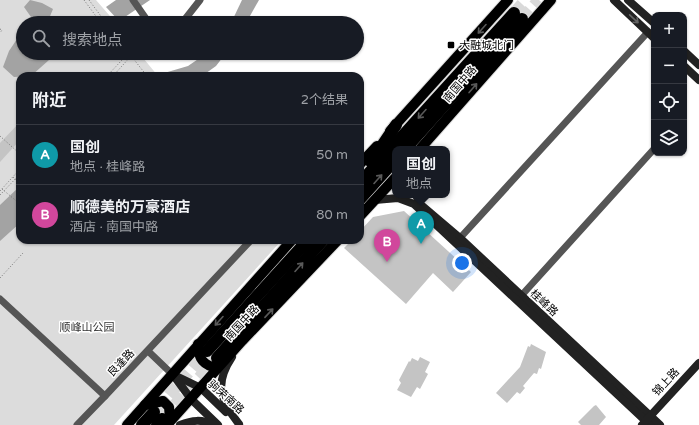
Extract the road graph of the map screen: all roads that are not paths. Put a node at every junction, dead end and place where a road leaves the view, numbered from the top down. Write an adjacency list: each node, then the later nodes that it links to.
1 (133, 0): 7 (street)
2 (200, 0): 8 (street)
3 (508, 0): 15 (main road, 南国中路, one-way to 15)
4 (614, 0): 10 (street, one-way to 10)
5 (628, 0): 9 (street)
6 (550, 1): 18 (main road, 南国中路, one-way to 6)
7 (144, 16)
8 (187, 16)
9 (651, 21)
10 (651, 35): 30 (street)
11 (687, 54): 12 (street)
12 (699, 65)
13 (687, 69): 14 (street)
14 (699, 80)
15 (396, 125): 21 (main road, 南国中路); 23 (highway)
16 (395, 146): 17 (highway, 南国中路, one-way to 16)
17 (408, 146)
18 (423, 146)
19 (392, 149): 24 (highway, 南国中路, one-way to 24)
20 (651, 152): 36 (street)
21 (364, 160)
22 (392, 163): 26 (highway, one-way to 22)
23 (364, 172)
24 (364, 179)
25 (392, 181): 28 (main road)
26 (364, 195)
27 (417, 198): 30 (street, 桂峰路)
28 (375, 200): 29 (main road); 49 (street)
29 (364, 212)
30 (460, 238): 36 (street, 桂峰路)
31 (246, 244): 39 (street, 良逢路)
32 (289, 244): 40 (main road, 南国中路, one-way to 40)
33 (304, 244): 40 (highway, 南国中路)
34 (319, 244): 40 (highway, 南国中路, one-way to 34)
35 (334, 244): 38 (main road, 南国中路, one-way to 35)
36 (521, 296): 49 (street, 桂峰路)
37 (0, 299): 46 (street)
38 (242, 341): 41 (main road, 南国中路); 56 (street)
39 (148, 351): 44 (street); 46 (street, 良逢路)
40 (207, 351): 41 (main road); 44 (main road, 南国中路)
41 (229, 356): 45 (main road, 南国中路)
42 (699, 363): 49 (street, 锦上路)
43 (699, 368): 49 (street, 锦上路)
44 (172, 374): 45 (street, 驹荣南路); 47 (street); 48 (main road, 南国中路)
45 (201, 388): 47 (main road, 南国中路); 56 (street, 驹荣南路)
46 (105, 396): 50 (street, 良逢路)
47 (191, 399): 48 (main road, 南国中路); 55 (street)
48 (159, 418): 51 (main road, 南国中路); 52 (highway)
49 (648, 422): 57 (street, 桂峰路)
50 (77, 425)
51 (127, 425)
52 (142, 425)
53 (180, 425): 54 (street)
54 (214, 425)
55 (218, 425)
56 (240, 425)
57 (660, 425)

